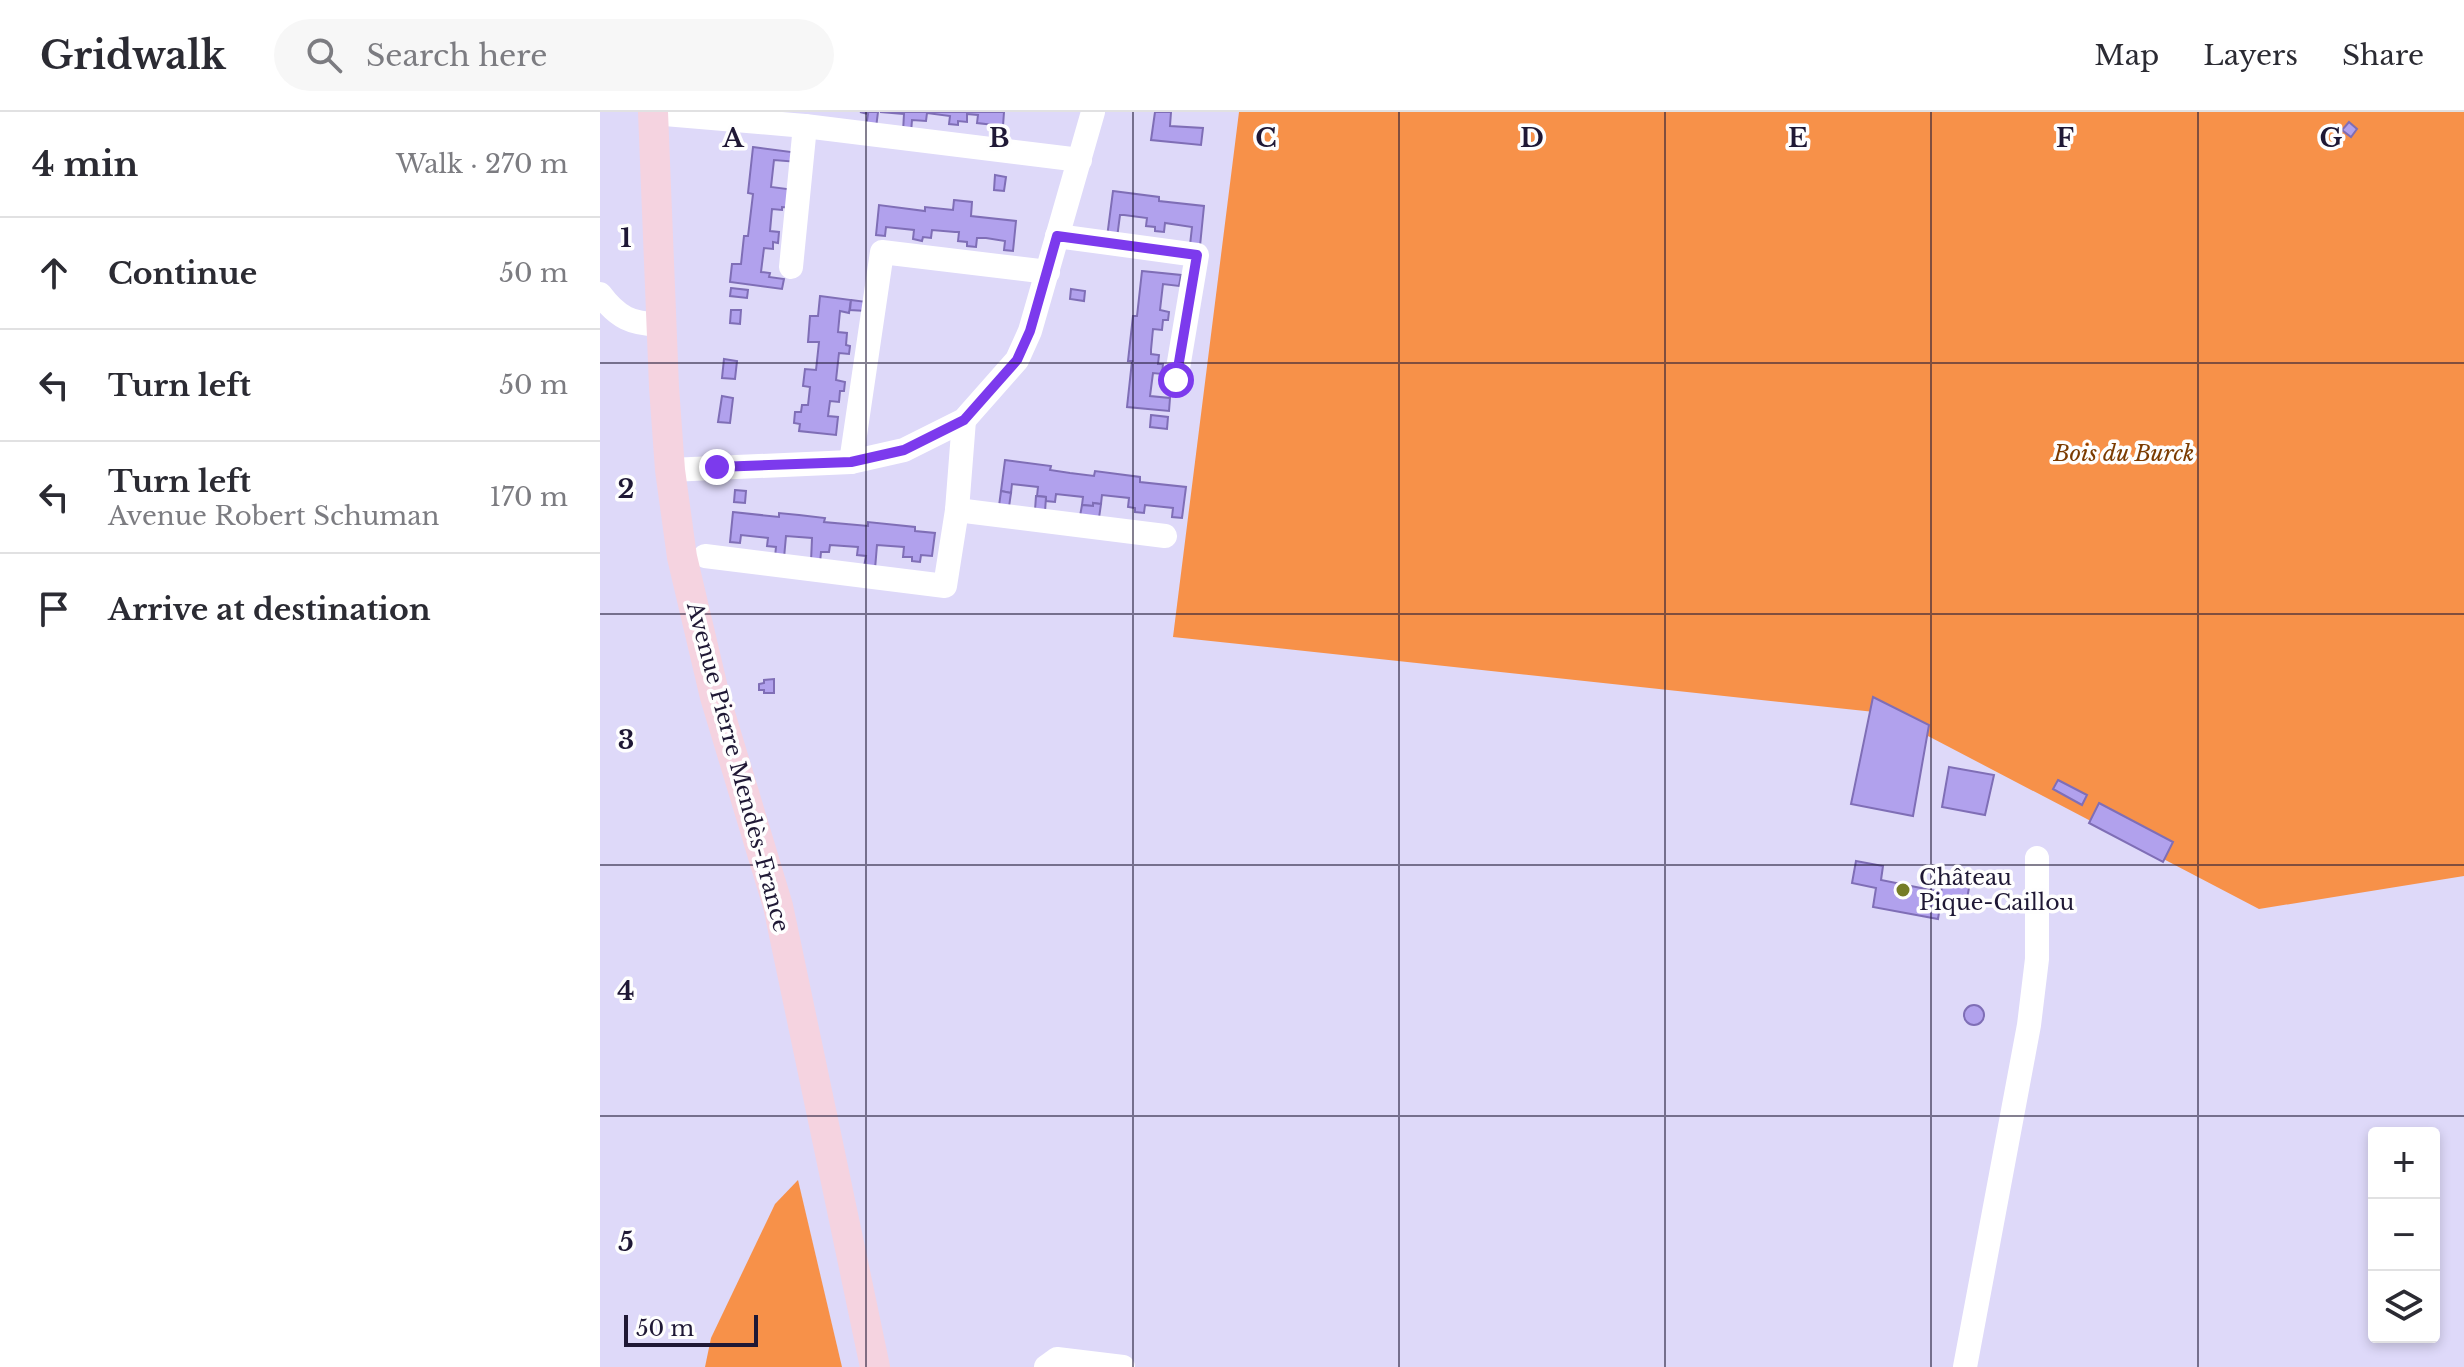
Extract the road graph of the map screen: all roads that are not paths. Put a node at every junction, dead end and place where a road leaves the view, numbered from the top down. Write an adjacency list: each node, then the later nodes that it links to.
1 (653, 112): 3 (street); 9 (main road, Avenue Pierre Mendès-France)
2 (1093, 112): 4 (street)
3 (805, 126): 4 (street); 6 (street)
4 (1080, 160): 5 (street)
5 (1057, 236): 7 (street); 10 (street)
6 (791, 267)
7 (1048, 272): 11 (street); 12 (street)
8 (600, 294): 9 (street)
9 (661, 324): 13 (main road, Avenue Pierre Mendès-France)
10 (1176, 380)
11 (964, 420): 12 (street); 14 (street)
12 (851, 462): 13 (street)
13 (670, 470): 18 (main road, Avenue Pierre Mendès-France)
14 (957, 510): 15 (street); 16 (street)
15 (1165, 536)
16 (705, 556)
17 (2037, 858): 21 (street)
18 (875, 1367)
19 (1046, 1367): 20 (street)
20 (1123, 1367)
21 (1965, 1367)

